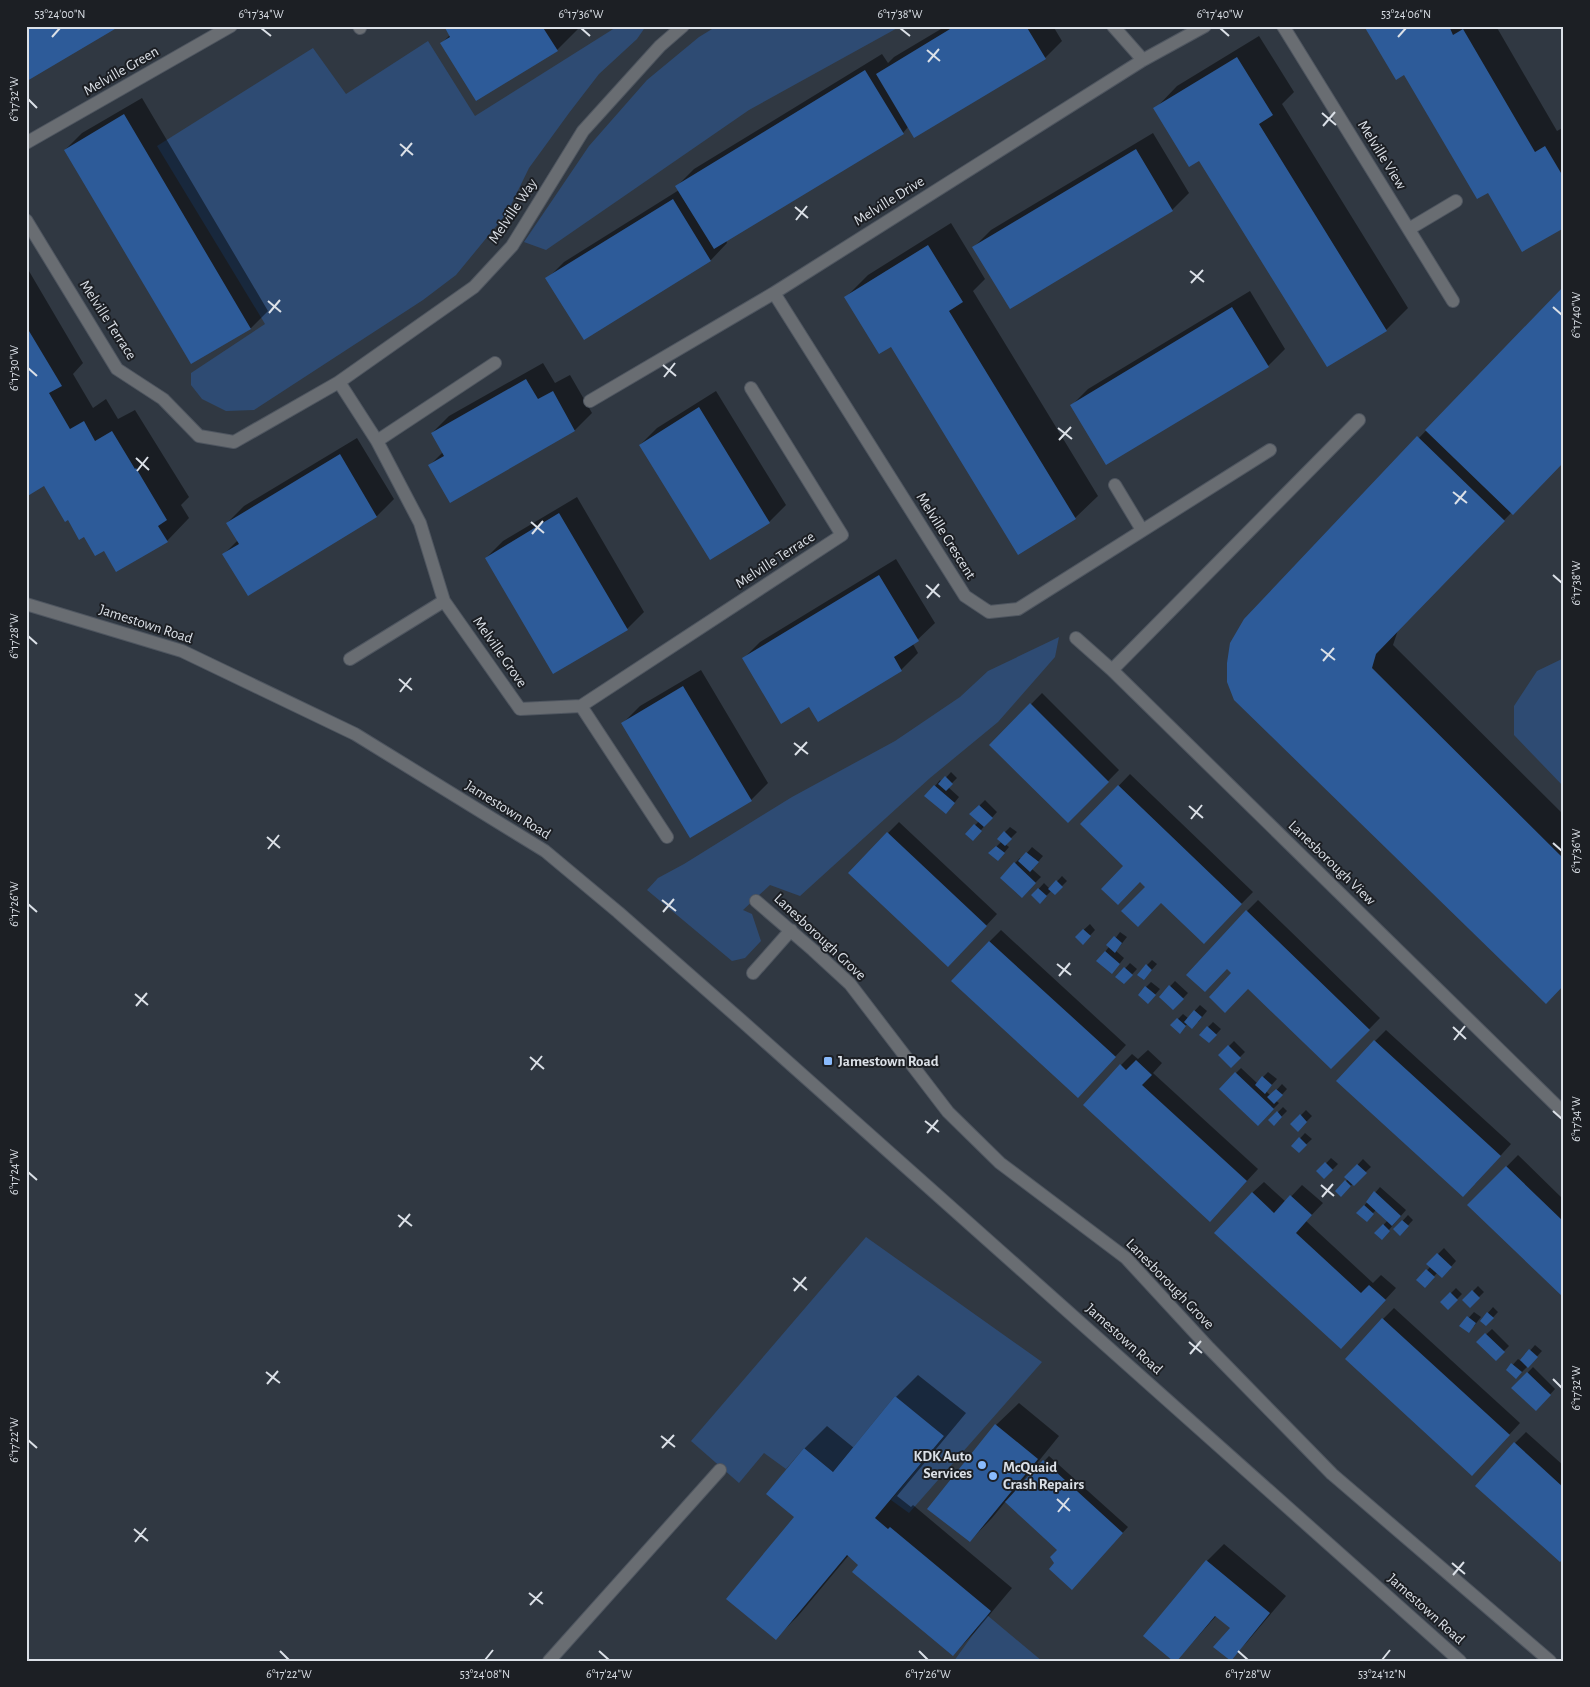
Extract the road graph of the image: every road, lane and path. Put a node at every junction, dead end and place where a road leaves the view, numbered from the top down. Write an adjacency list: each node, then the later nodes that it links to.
1 (231, 26): 7 (street, Melville Green)
2 (683, 26): 14 (street, Melville Way)
3 (1113, 26): 6 (street)
4 (1205, 26): 6 (street, Melville Drive)
5 (1283, 26): 10 (street, Melville View)
6 (1143, 60): 11 (street, Melville Drive)
7 (26, 143)
8 (1456, 201): 10 (street)
9 (26, 220): 14 (street, Melville Terrace)
10 (1408, 229): 12 (street, Melville View)
11 (774, 293): 16 (street, Melville Drive); 21 (street, Melville Crescent)
12 (1453, 301)
13 (495, 363): 18 (street)
14 (339, 382): 18 (street, Melville Grove)
15 (751, 388): 27 (street, Melville Terrace)
16 (590, 401)
17 (1359, 420): 26 (street)
18 (377, 441): 22 (street, Melville Grove)
19 (1270, 450): 21 (street, Melville Crescent)
20 (1115, 485): 21 (street)
21 (1142, 530)
22 (444, 601): 25 (street); 27 (street, Melville Grove)
23 (26, 604): 35 (street, Jamestown Road)
24 (1076, 638): 26 (street, Lanesborough View)
25 (350, 659)
26 (1112, 670): 32 (street, Lanesborough View)
27 (581, 706): 28 (street)
28 (667, 837)
29 (756, 901): 30 (street, Lanesborough Grove)
30 (790, 930): 31 (street); 36 (street, Lanesborough Grove)
31 (753, 973)
32 (1564, 1113)
33 (720, 1470): 34 (street)
34 (549, 1661)
35 (1460, 1661)
36 (1550, 1661)

